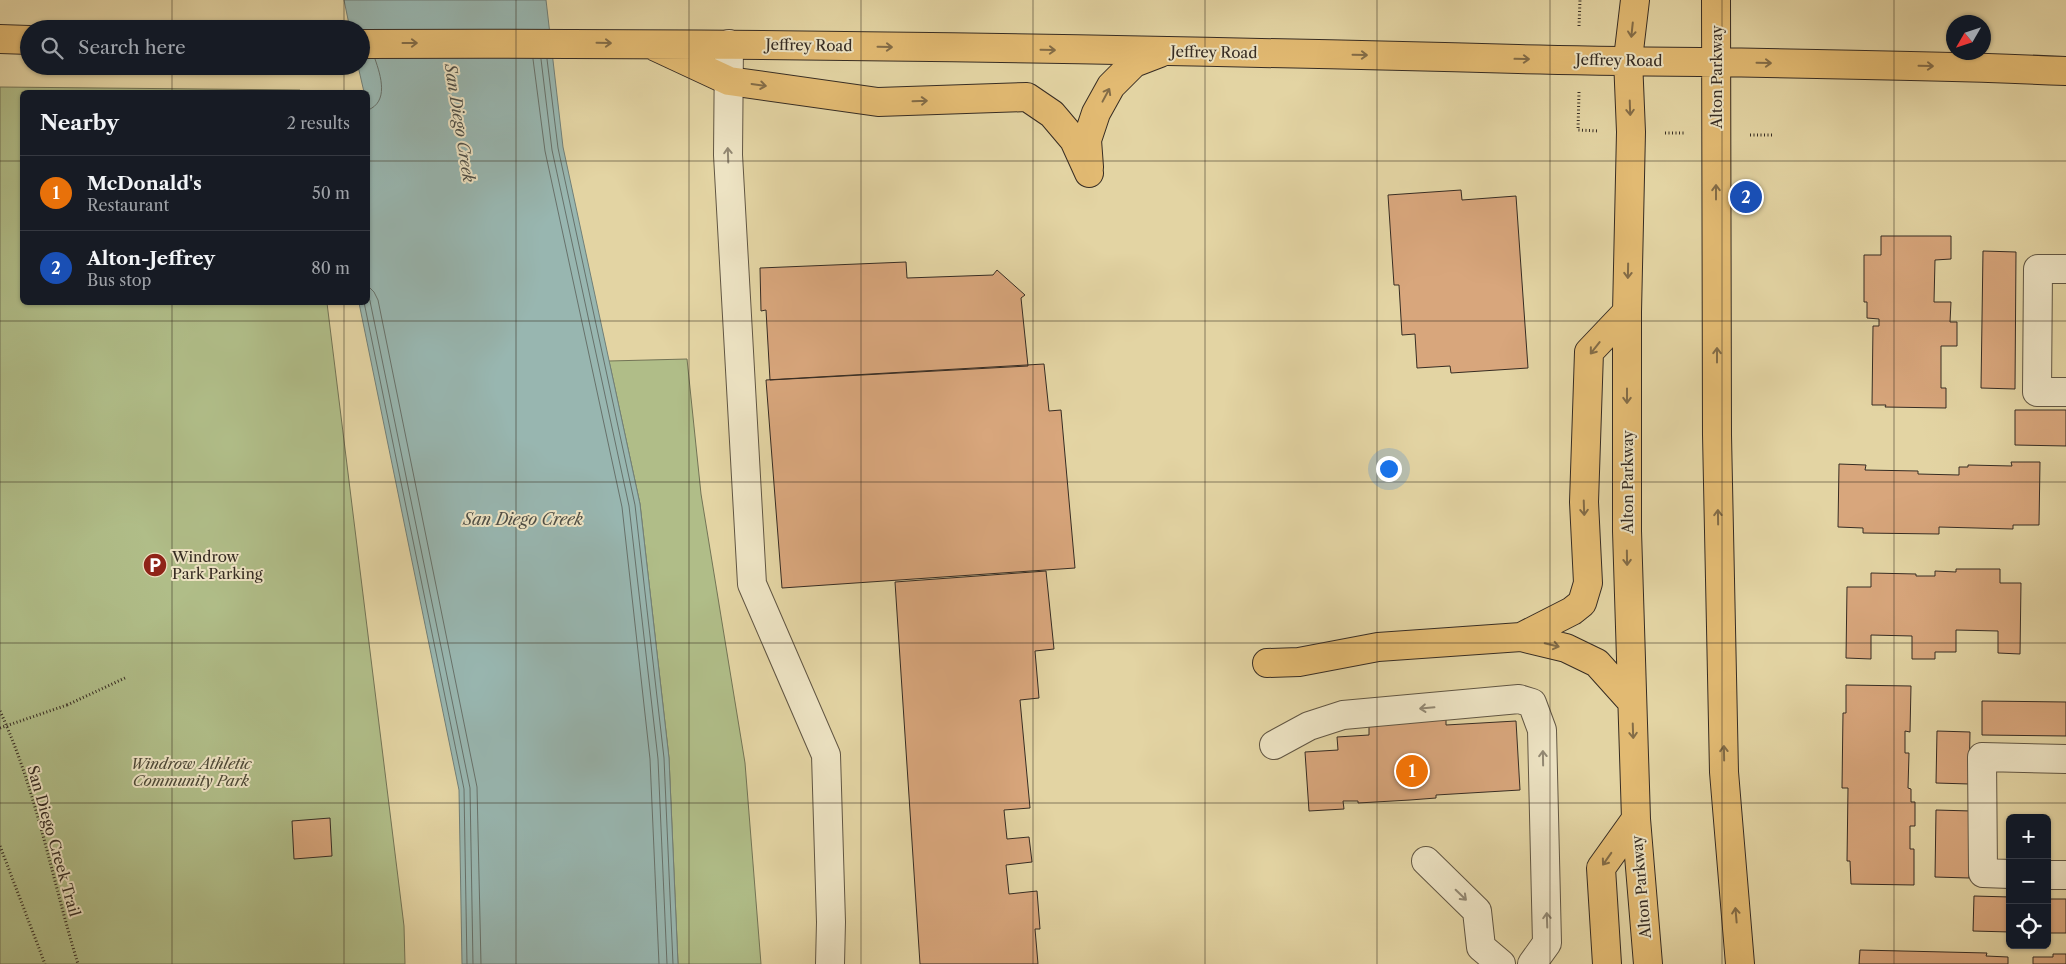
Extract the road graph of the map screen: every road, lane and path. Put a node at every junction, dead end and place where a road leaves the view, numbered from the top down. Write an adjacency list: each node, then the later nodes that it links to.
1 (1635, 0): 9 (main road, Alton Parkway, one-way to 9)
2 (1716, 0): 10 (main road, Alton Parkway)
3 (0, 39): 4 (main road)
4 (20, 40)
5 (370, 44): 6 (main road, Jeffrey Road, one-way to 6)
6 (649, 44): 7 (main road, Jeffrey Road); 12 (main road)
7 (729, 44): 8 (main road, Jeffrey Road, one-way to 8); 12 (lane)
8 (1165, 51): 9 (main road, Jeffrey Road, one-way to 9); 12 (main road, one-way to 8)
9 (1628, 60): 10 (main road, Jeffrey Road); 14 (main road, Alton Parkway, one-way to 14)
10 (1715, 62): 11 (main road, Jeffrey Road, one-way to 11); 37 (main road, Alton Parkway, one-way to 10)
11 (2066, 71)
12 (729, 81): 32 (lane, one-way to 12)
13 (2066, 269): 15 (lane)
14 (1627, 312): 16 (main road, one-way to 16); 19 (main road, Alton Parkway, one-way to 19)
15 (2066, 392)
16 (1521, 637): 17 (main road); 19 (main road, one-way to 19)
17 (1267, 663)
18 (125, 678): 21 (path, bridge)
19 (1632, 702): 24 (main road, Alton Parkway, one-way to 24)
20 (0, 711): 31 (path, San Diego Creek Trail)
21 (0, 728)
22 (1274, 745): 34 (lane, one-way to 22)
23 (2066, 759): 27 (lane)
24 (1636, 819): 35 (main road, one-way to 35); 36 (main road, Alton Parkway)
25 (0, 846): 30 (path)
26 (1426, 862): 33 (lane, one-way to 33)
27 (2006, 874)
28 (2051, 875): 29 (lane)
29 (2066, 875)
30 (45, 964)
31 (78, 964)
32 (830, 964)
33 (1501, 964)
34 (1532, 964)
35 (1607, 964)
36 (1648, 964)
37 (1740, 964)

